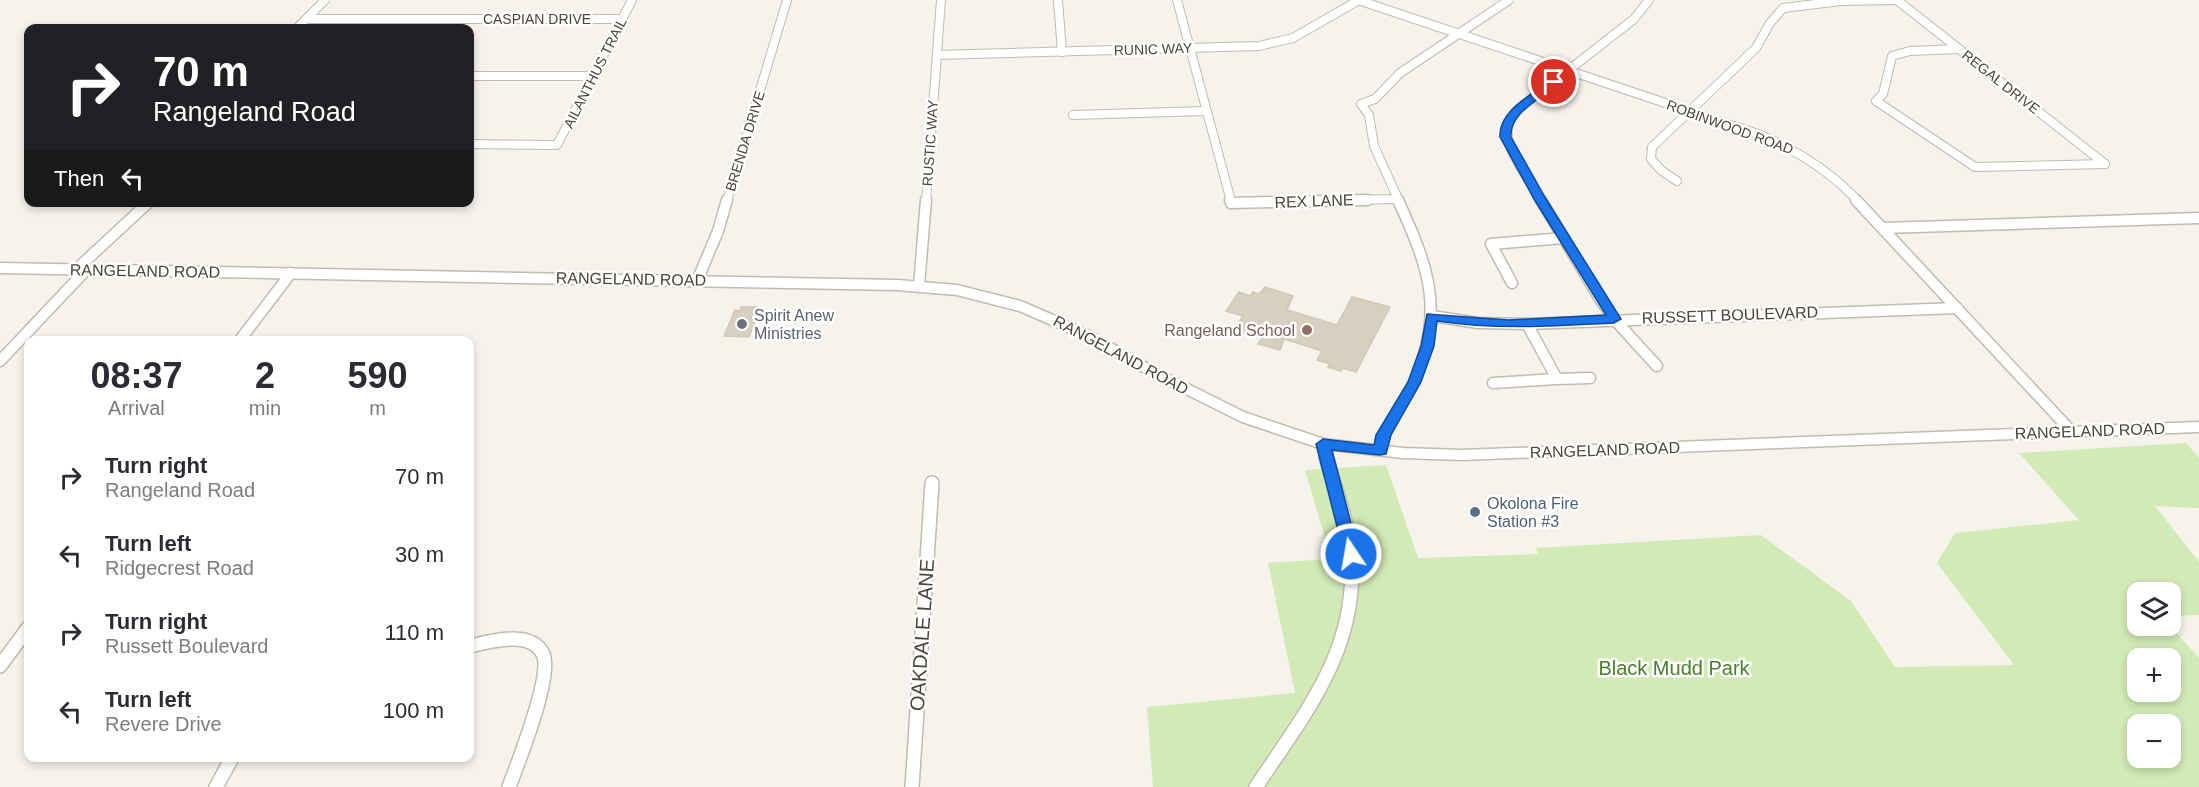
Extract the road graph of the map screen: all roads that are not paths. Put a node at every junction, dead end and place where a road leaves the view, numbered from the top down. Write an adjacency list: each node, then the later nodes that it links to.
1 (325, 0): 11 (street)
2 (632, 0): 12 (street, AILANTHUS TRAIL)
3 (786, 0): 35 (street, BRENDA DRIVE)
4 (941, 0): 18 (street, RUSTIC WAY)
5 (1058, 0): 17 (street)
6 (1177, 0): 15 (street)
7 (1359, 0): 14 (street, ROBINWOOD ROAD); 15 (street, RUNIC WAY)
8 (1509, 0): 14 (street)
9 (1649, 0): 19 (street)
10 (1896, 0): 16 (street, REGAL DRIVE); 23 (street)
11 (307, 19): 12 (street, CASPIAN DRIVE); 13 (street)
12 (623, 19): 21 (street, AILANTHUS TRAIL)
13 (301, 24)
14 (1459, 34): 19 (street, ROBINWOOD ROAD); 27 (street)
15 (1189, 48): 17 (street, RUNIC WAY); 22 (street)
16 (1958, 49): 16 (street, REGAL DRIVE)
17 (1062, 52): 18 (street, RUNIC WAY)
18 (937, 55): 37 (street, RUSTIC WAY)
19 (1568, 70): 23 (street, ROBINWOOD ROAD); 31 (street)
20 (474, 76): 21 (street)
21 (594, 76): 25 (street, AILANTHUS TRAIL)
22 (1205, 111): 24 (street); 27 (street, REX LANE)
23 (1689, 111): 26 (street); 30 (street, ROBINWOOD ROAD)
24 (1073, 115)
25 (474, 144)
26 (1677, 181)
27 (1397, 199): 39 (street)
28 (144, 207): 33 (street)
29 (2199, 218): 30 (street)
30 (1883, 228): 38 (street, ROBINWOOD ROAD)
31 (1564, 238): 36 (street); 40 (street)
32 (0, 268): 33 (street, RANGELAND ROAD)
33 (87, 269): 34 (street, RANGELAND ROAD); 43 (street)
34 (291, 273): 35 (street, RANGELAND ROAD); 42 (street)
35 (697, 280): 37 (street, RANGELAND ROAD)
36 (1512, 283)
37 (919, 286): 50 (street, RANGELAND ROAD)
38 (1957, 308): 40 (street, RUSSETT BOULEVARD); 49 (street, ROBINWOOD ROAD)
39 (1432, 316): 41 (street, RUSSETT BOULEVARD); 51 (street)
40 (1614, 319): 41 (street, RUSSETT BOULEVARD); 44 (street)
41 (1527, 324): 46 (street)
42 (243, 336)
43 (0, 360)
44 (1657, 366)
45 (1590, 378): 46 (street)
46 (1557, 380): 47 (street)
47 (1493, 383)
48 (2199, 427): 49 (street, RANGELAND ROAD)
49 (2072, 432): 51 (street, RANGELAND ROAD)
50 (1323, 444): 51 (street, RANGELAND ROAD); 60 (street)
51 (1380, 450)
52 (932, 483): 59 (street, OAKDALE LANE)
53 (24, 633): 55 (street)
54 (474, 645): 58 (street)
55 (0, 666)
56 (230, 762): 57 (street)
57 (216, 787)
58 (509, 787)
59 (912, 787)
60 (1256, 787)

